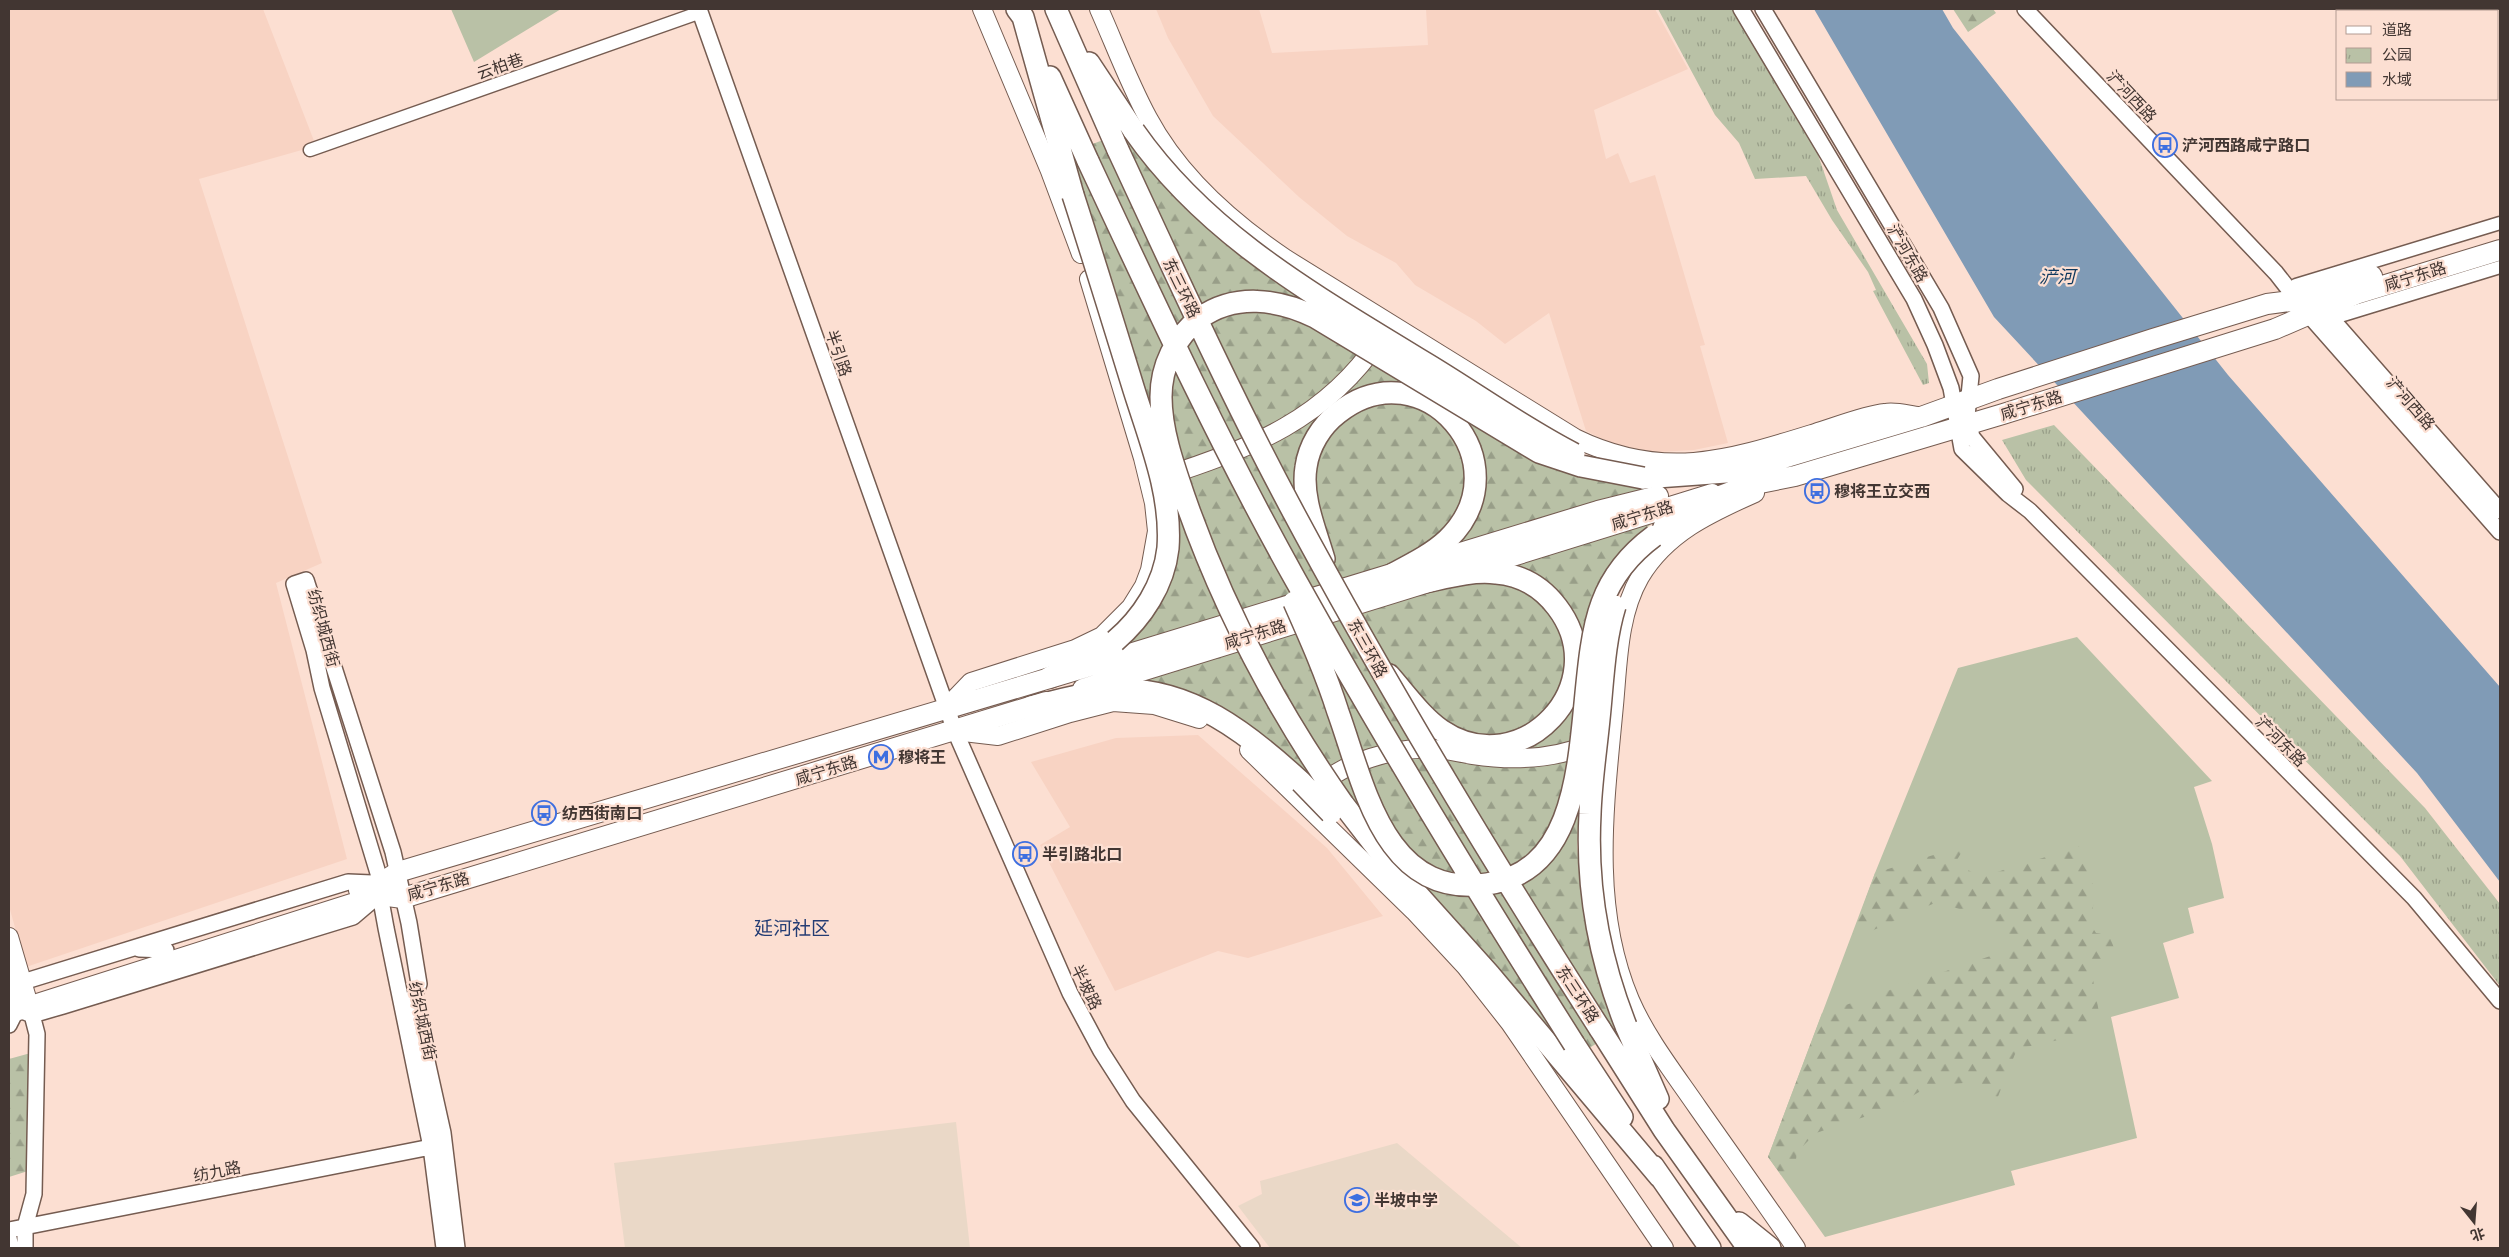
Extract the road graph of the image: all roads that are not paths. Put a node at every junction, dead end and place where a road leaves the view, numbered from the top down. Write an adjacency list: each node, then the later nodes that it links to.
1 (982, 9): 22 (main road)
2 (1099, 9): 15 (main road)
3 (1742, 9): 16 (street, 浐河东路)
4 (1763, 9): 16 (street, 浐河东路)
5 (2025, 9): 14 (street, 浐河西路)
6 (700, 10): 9 (street, 云柏巷); 34 (street, 半引路)
7 (1020, 12): 25 (highway, 东三环路, bridge); 32 (highway, bridge)
8 (1060, 14): 21 (highway, bridge); 29 (highway, 东三环路, bridge)
9 (310, 150)
10 (2500, 223): 14 (street)
11 (2500, 236): 14 (main road, 咸宁东路)
12 (2500, 250): 14 (main road, 咸宁东路)
13 (2500, 267): 14 (street)
14 (2311, 304): 16 (main road, 咸宁东路); 17 (main road, 咸宁东路); 24 (street, 浐河西路); 27 (street, 浐河西路)
15 (1390, 323): 18 (main road); 22 (main road)
16 (1962, 402): 17 (street, 浐河东路); 18 (main road, 咸宁东路)
17 (1963, 426): 20 (main road, 咸宁东路); 45 (street, 浐河东路)
18 (1751, 468): 19 (highway); 20 (main road, 咸宁东路); 23 (main road, 咸宁东路); 26 (highway); 30 (main road, 咸宁东路)
19 (1687, 476): 21 (highway); 23 (main road)
20 (1795, 476): 36 (main road)
21 (1653, 478): 38 (highway, bridge)
22 (1149, 482): 34 (main road)
23 (1598, 511): 28 (main road, 咸宁东路)
24 (2500, 512)
25 (1261, 516): 26 (highway, bridge); 48 (highway, 东三环路, bridge)
26 (1659, 531): 47 (highway, bridge)
27 (2500, 532)
28 (1393, 574): 29 (highway, bridge); 32 (main road, 咸宁东路)
29 (1330, 579): 31 (highway, 东三环路, bridge)
30 (1421, 583): 31 (highway, bridge); 33 (main road, 咸宁东路)
31 (1371, 654): 47 (highway, 东三环路, bridge)
32 (1050, 677): 34 (main road, 咸宁东路)
33 (1031, 707): 35 (main road, 咸宁东路); 37 (highway)
34 (946, 708): 35 (street, 半坡路); 39 (main road, 咸宁东路)
35 (954, 731): 37 (main road); 40 (main road, 咸宁东路); 58 (street, 半坡路)
36 (1611, 735): 37 (main road); 64 (main road)
37 (1302, 792): 38 (highway, bridge); 59 (main road)
38 (1337, 808): 48 (highway)
39 (386, 883): 39 (street, 纺织城西街); 40 (main road, 咸宁东路); 42 (street); 43 (main road, 咸宁东路); 44 (main road, 咸宁东路); 46 (street, 纺织城西街)
40 (403, 898): 57 (street, 纺织城西街)
41 (9, 937): 44 (main road)
42 (128, 949): 43 (street); 44 (street)
43 (166, 950): 44 (main road, 咸宁东路)
44 (17, 1001): 51 (street)
45 (2500, 1001)
46 (431, 1146): 51 (street, 纺九路); 56 (street, 纺织城西街)
47 (1688, 1162): 49 (highway, 东三环路)
48 (1660, 1177): 50 (highway, 东三环路)
49 (1722, 1209): 62 (highway, 东三环路); 63 (highway)
50 (1686, 1217): 60 (highway); 61 (highway, 东三环路)
51 (25, 1226): 52 (street, 纺九路); 55 (street)
52 (9, 1230)
53 (9, 1238): 54 (street)
54 (12, 1248)
55 (25, 1248)
56 (444, 1248)
57 (457, 1248)
58 (1252, 1248)
59 (1664, 1248)
60 (1699, 1248)
61 (1710, 1248)
62 (1748, 1248)
63 (1770, 1248)
64 (1796, 1248)

